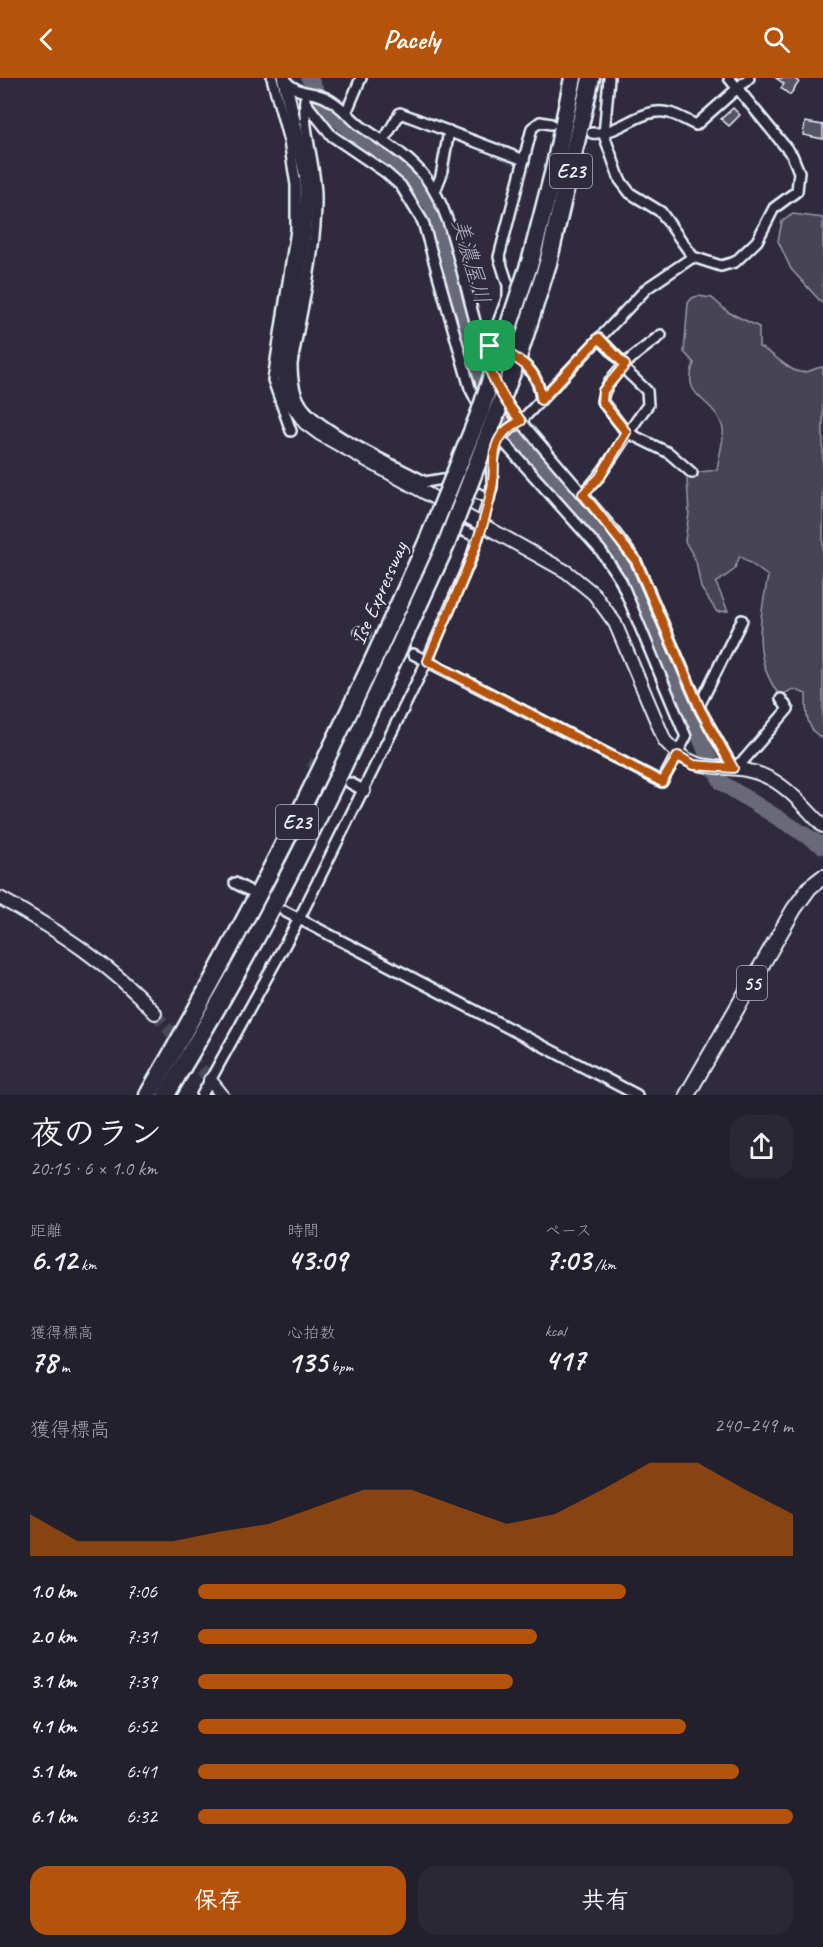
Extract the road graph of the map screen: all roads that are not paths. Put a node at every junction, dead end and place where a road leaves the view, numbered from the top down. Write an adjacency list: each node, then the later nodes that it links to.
1 (361, 78): 10 (street)
2 (573, 78): 51 (highway, Ise Expressway / E23, bridge)
3 (591, 78): 56 (highway, Ise Expressway / E23, bridge)
4 (609, 78): 14 (street)
5 (729, 78): 8 (street)
6 (749, 78): 8 (street)
7 (280, 79): 9 (street); 26 (street); 33 (street)
8 (739, 89): 14 (street); 18 (street)
9 (305, 98): 10 (street); 28 (street); 31 (street)
10 (346, 113): 15 (street)
11 (551, 124): 16 (street)
12 (450, 131): 15 (street); 16 (street); 17 (street)
13 (592, 134): 14 (street)
14 (604, 135): 18 (street)
15 (384, 140): 17 (street)
16 (524, 159): 21 (street)
17 (435, 191): 22 (street)
18 (693, 257): 20 (street)
19 (661, 335): 23 (street)
20 (599, 338): 23 (street); 24 (street)
21 (490, 346): 22 (street); 24 (street)
22 (485, 357): 25 (street)
23 (624, 366): 27 (street); 27 (street)
24 (541, 400): 25 (street)
25 (519, 422): 28 (street); 30 (street)
26 (291, 431)
27 (626, 432): 29 (street); 30 (street)
28 (501, 437): 31 (street); 40 (street)
29 (692, 473)
30 (583, 494): 39 (street)
31 (489, 498): 33 (street)
32 (427, 516): 34 (street)
33 (482, 524): 34 (street); 40 (street)
34 (478, 537): 37 (street)
35 (742, 620): 39 (street)
36 (413, 654): 37 (street)
37 (428, 661): 40 (street); 43 (street)
38 (781, 699): 41 (street)
39 (699, 705): 41 (street)
40 (678, 756): 41 (street)
41 (730, 768): 44 (street)
42 (350, 783): 43 (street)
43 (365, 791): 50 (street)
44 (823, 826)
45 (823, 876): 60 (main road, 55)
46 (235, 883): 47 (street)
47 (248, 890)
48 (0, 898): 52 (street)
49 (284, 911): 50 (street)
50 (299, 920): 53 (street); 59 (street)
51 (210, 988): 54 (highway); 55 (highway, Ise Expressway / E23)
52 (155, 1013)
53 (210, 1080): 57 (street); 58 (street)
54 (138, 1095)
55 (148, 1095)
56 (166, 1095)
57 (202, 1095)
58 (222, 1095)
59 (637, 1095)
60 (687, 1095)

